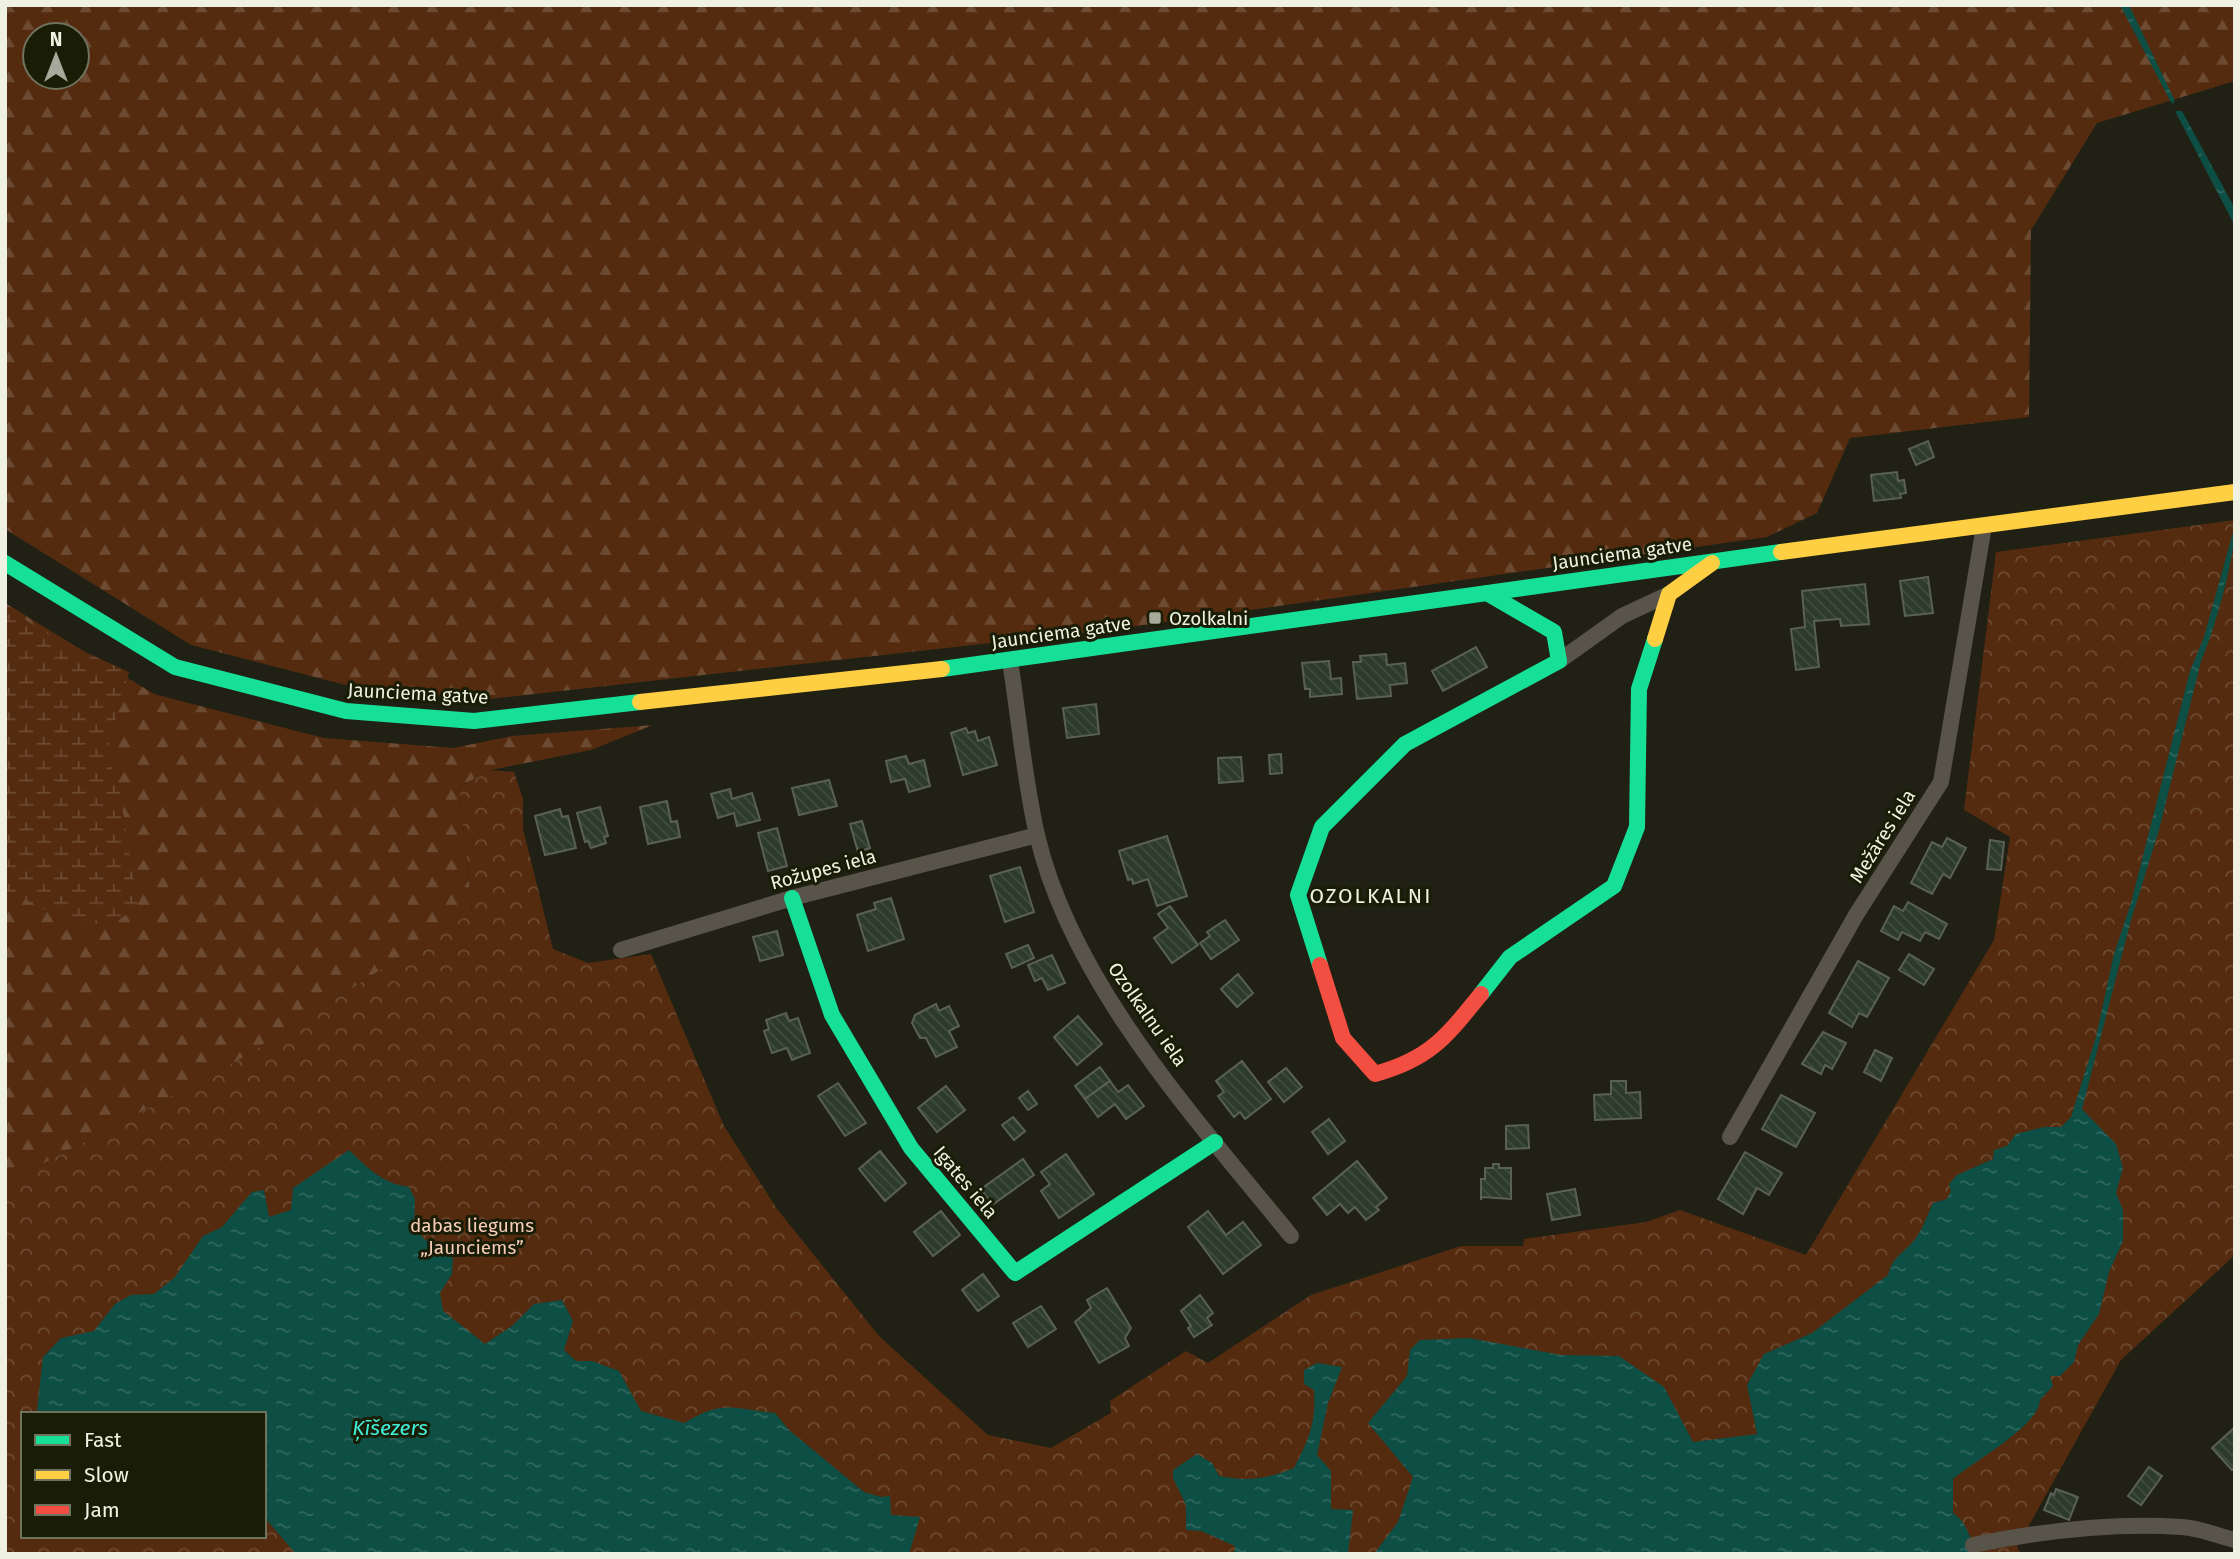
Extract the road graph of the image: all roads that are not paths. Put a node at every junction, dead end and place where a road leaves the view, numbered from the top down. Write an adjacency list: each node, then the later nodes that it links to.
1 (2235, 492): 2 (main road, Jaunciema gatve)
2 (1984, 526): 3 (main road, Jaunciema gatve); 12 (street, Mežāres iela)
3 (1715, 561): 5 (main road, Jaunciema gatve); 6 (main road)
4 (5, 563): 7 (main road, Jaunciema gatve)
5 (1487, 593): 7 (main road, Jaunciema gatve); 8 (main road)
6 (1669, 594): 8 (street); 8 (main road)
7 (1010, 661): 9 (street, Ozolkalnu iela)
8 (1559, 662)
9 (1037, 835): 10 (street, Rožupes iela); 13 (street, Ozolkalnu iela)
10 (792, 898): 11 (street, Rožupes iela); 13 (main road, Igates iela)
11 (621, 950)
12 (1730, 1137)
13 (1215, 1142): 14 (street, Ozolkalnu iela)
14 (1291, 1236)
15 (2235, 1540): 16 (street)
16 (1973, 1545)

